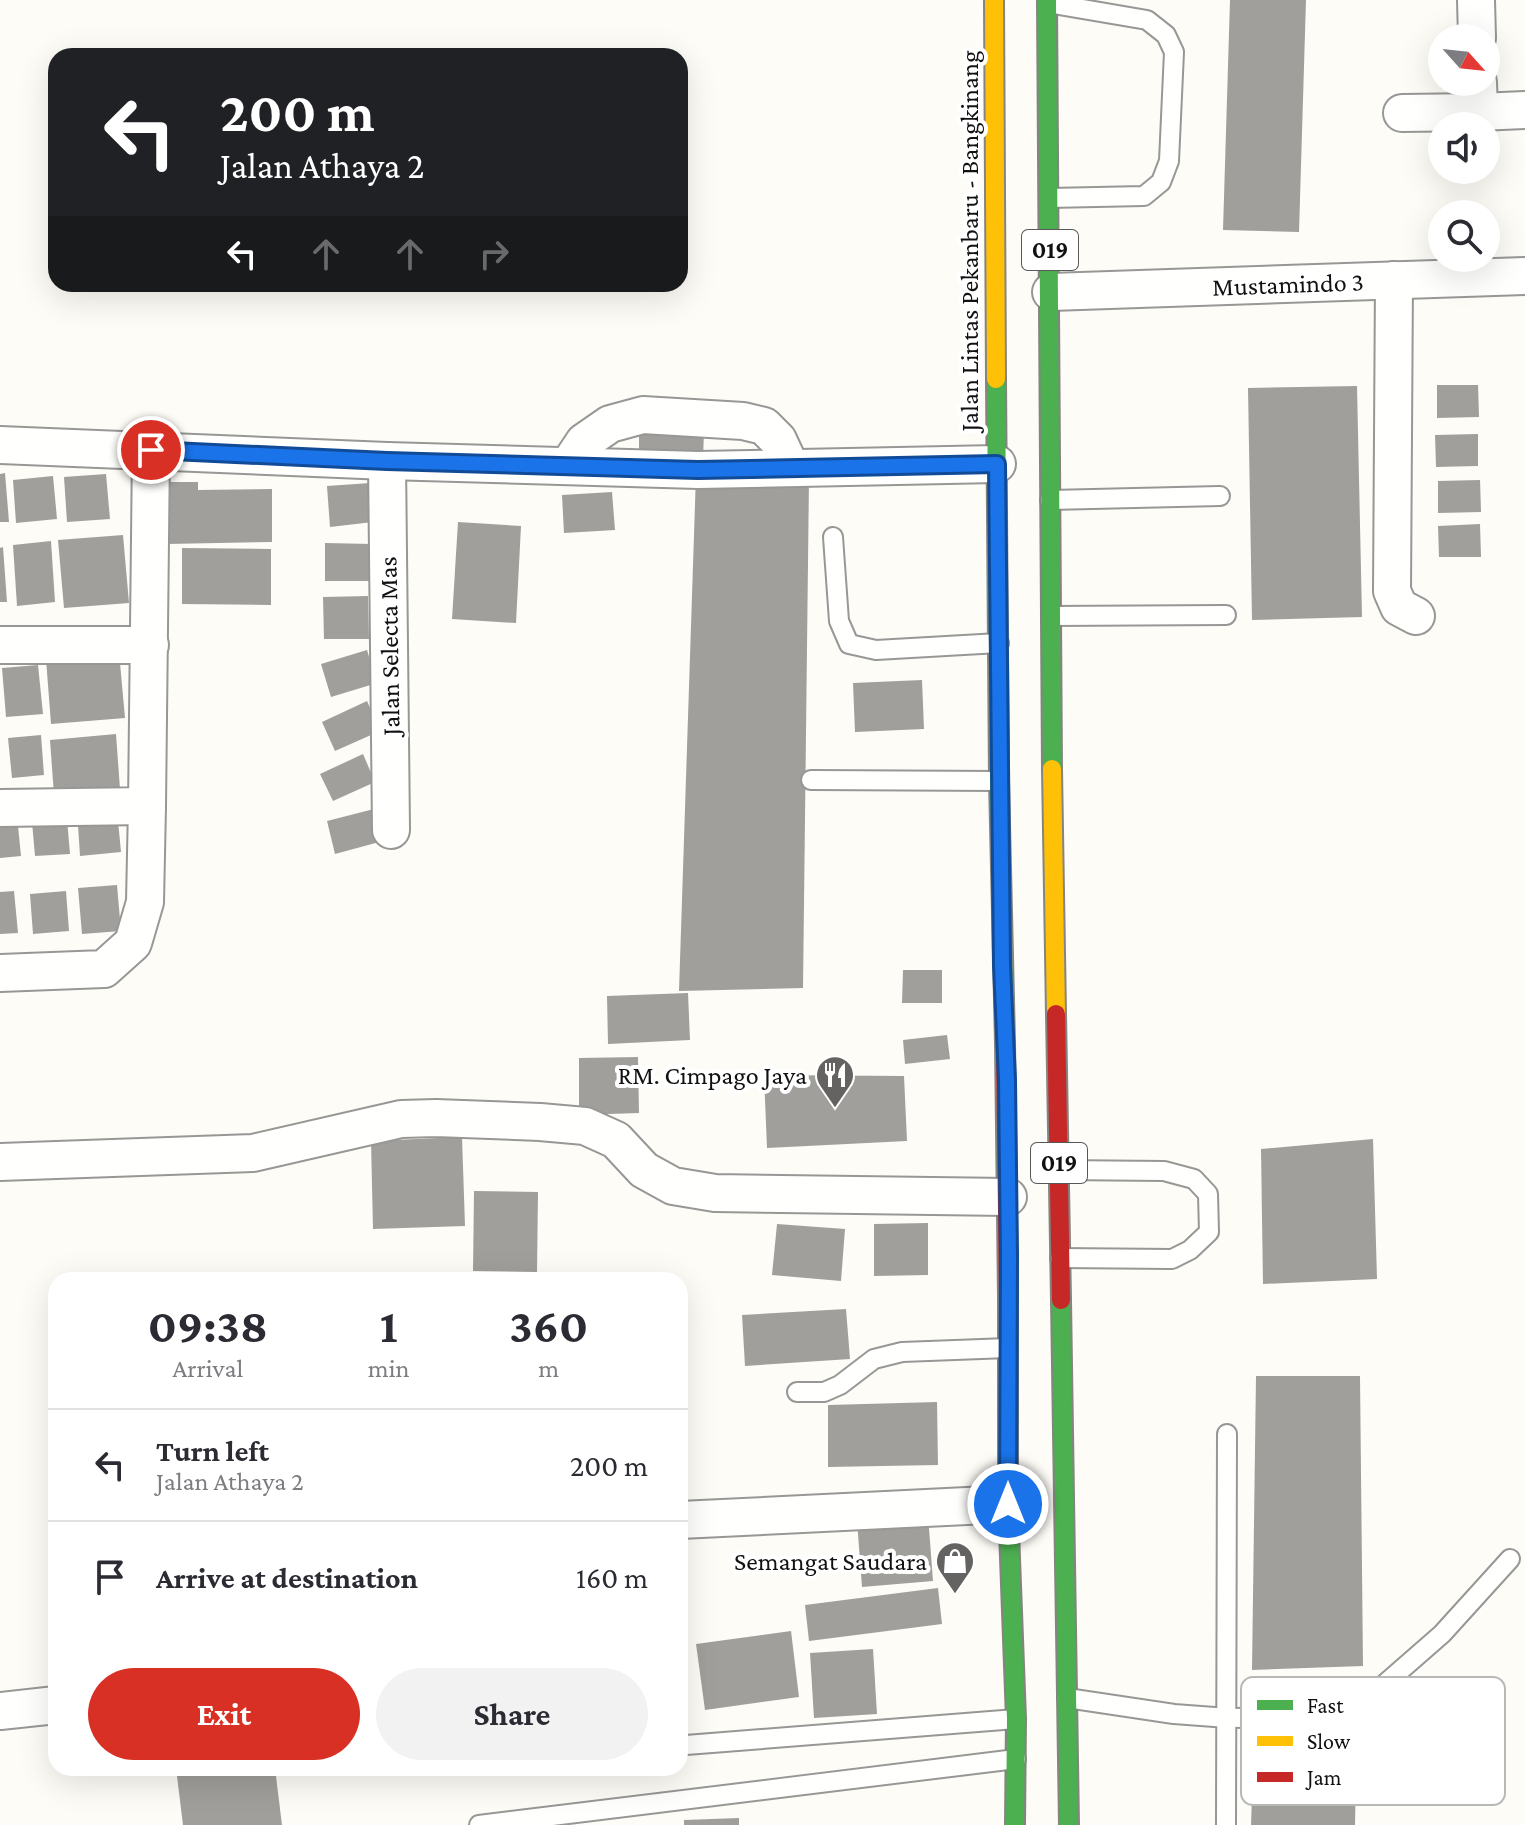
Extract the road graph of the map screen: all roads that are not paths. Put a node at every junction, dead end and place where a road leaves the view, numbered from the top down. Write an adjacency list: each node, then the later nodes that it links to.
1 (994, 0): 15 (highway, Jalan Lintas Pekanbaru - Bangkinang / 019)
2 (1476, 0): 4 (street)
3 (1047, 2): 8 (highway, 019); 8 (lane)
4 (1477, 24)
5 (1479, 97): 6 (street); 7 (street)
6 (1525, 110)
7 (1402, 113)
8 (1049, 198): 11 (highway, 019)
9 (1525, 276): 10 (street, Mustamindo 3)
10 (1394, 280): 11 (street, Mustamindo 3); 23 (street)
11 (1051, 292): 19 (highway, 019)
12 (0, 445): 13 (street)
13 (151, 450): 14 (street); 26 (street)
14 (387, 461): 16 (street); 31 (street, Jalan Selecta Mas)
15 (997, 464): 17 (street); 24 (highway, Jalan Lintas Pekanbaru - Bangkinang / 019)
16 (568, 466): 17 (street); 17 (street)
17 (791, 468)
18 (1220, 496): 19 (lane)
19 (1050, 500): 22 (highway, 019)
20 (833, 537): 24 (lane)
21 (1226, 615): 22 (lane)
22 (1051, 616): 34 (highway, 019)
23 (1416, 616)
24 (999, 643): 28 (highway, Jalan Lintas Pekanbaru - Bangkinang / 019)
25 (0, 645): 26 (street)
26 (150, 645): 29 (street)
27 (811, 780): 28 (lane)
28 (999, 781): 35 (highway, Jalan Lintas Pekanbaru - Bangkinang / 019)
29 (147, 806): 30 (street); 32 (street)
30 (0, 808)
31 (391, 830)
32 (0, 973)
33 (0, 1162): 35 (street)
34 (1059, 1170): 36 (highway, 019); 36 (lane)
35 (1008, 1197): 37 (highway, Jalan Lintas Pekanbaru - Bangkinang / 019)
36 (1060, 1258): 44 (highway, 019)
37 (1008, 1348): 38 (lane); 40 (highway, Jalan Lintas Pekanbaru - Bangkinang / 019)
38 (797, 1392)
39 (1227, 1434): 47 (lane)
40 (1008, 1504): 41 (street); 49 (highway, Jalan Lintas Pekanbaru - Bangkinang / 019)
41 (688, 1520)
42 (1510, 1559): 43 (lane)
43 (1393, 1677)
44 (1067, 1698): 47 (lane); 54 (highway, 019)
45 (48, 1706): 46 (street)
46 (0, 1711)
47 (1228, 1718): 48 (lane); 55 (lane)
48 (1241, 1718)
49 (1016, 1719): 50 (lane); 51 (highway, Jalan Lintas Pekanbaru - Bangkinang / 019)
50 (688, 1745)
51 (1016, 1759): 52 (lane); 53 (highway, Jalan Lintas Pekanbaru - Bangkinang / 019)
52 (479, 1825)
53 (1015, 1825)
54 (1069, 1825)
55 (1226, 1825)

